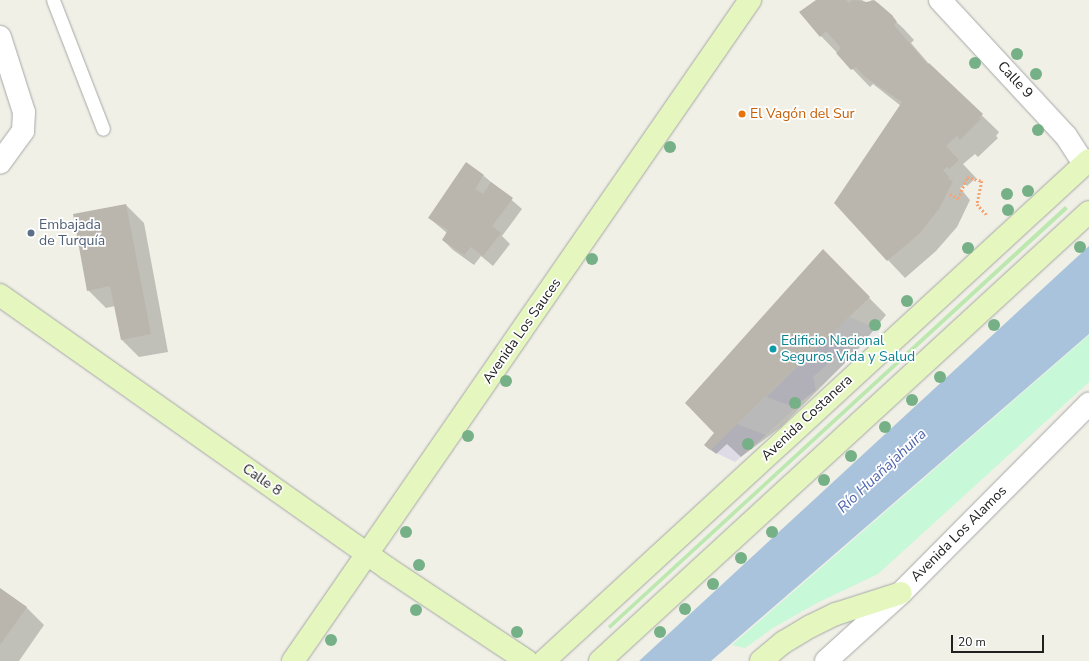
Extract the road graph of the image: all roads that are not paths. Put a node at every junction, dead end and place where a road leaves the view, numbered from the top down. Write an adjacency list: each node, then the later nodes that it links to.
1 (53, 0): 5 (lane)
2 (750, 0): 11 (main road, Avenida Los Sauces)
3 (940, 0): 6 (street, Calle 9)
4 (0, 37): 7 (street)
5 (103, 130)
6 (1087, 162): 15 (main road, Avenida Costanera)
7 (0, 163)
8 (1089, 212): 16 (main road)
9 (0, 295): 11 (main road, Calle 8)
10 (1089, 404): 12 (street, Avenida Los Alamos)
11 (368, 554): 13 (main road, Avenida Los Sauces); 14 (main road, Calle 8)
12 (900, 593): 17 (main road); 18 (street, Avenida Los Alamos)
13 (293, 661)
14 (527, 661)
15 (544, 661)
16 (600, 661)
17 (761, 661)
18 (826, 661)

